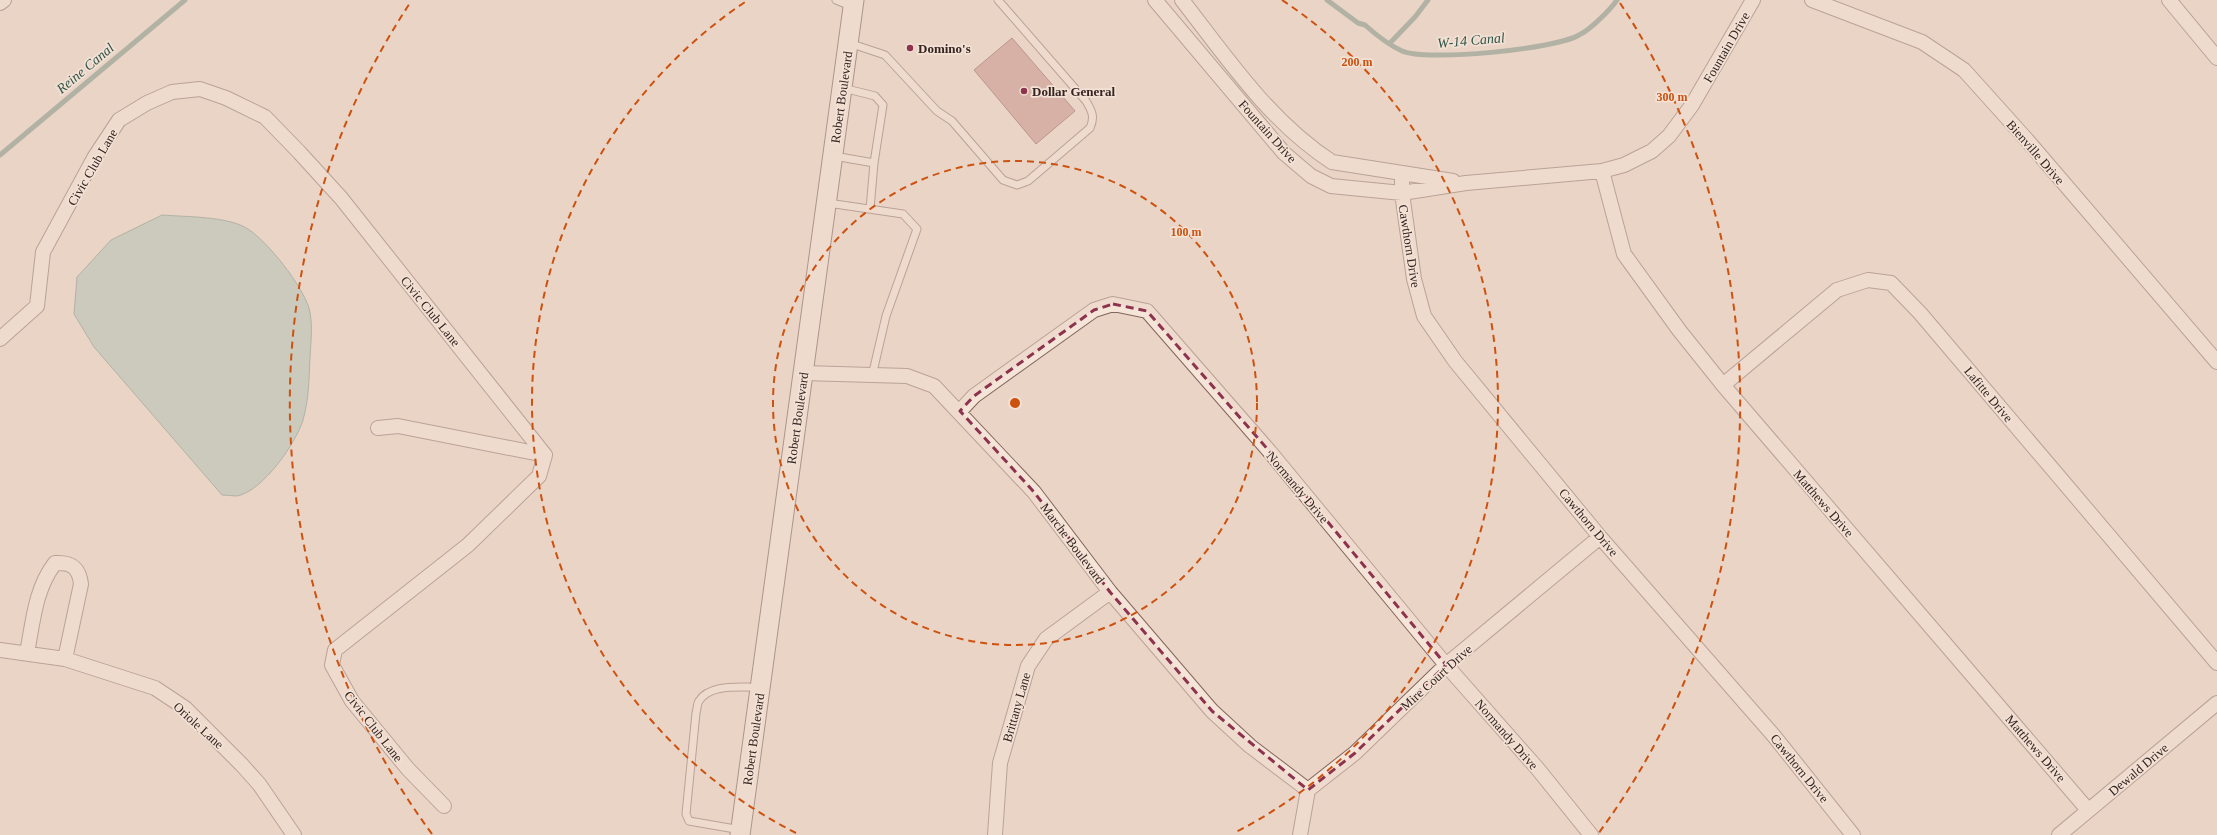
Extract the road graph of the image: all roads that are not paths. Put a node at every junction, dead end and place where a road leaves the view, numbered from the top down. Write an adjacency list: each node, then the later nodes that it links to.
1 (4, 0): 9 (street)
2 (998, 0): 10 (lane)
3 (1155, 0): 14 (street, Fountain Drive)
4 (1182, 0): 12 (street, Fountain Drive)
5 (1753, 0): 17 (street, Fountain Drive)
6 (1812, 0): 24 (street, Bienville Drive)
7 (2169, 0): 11 (street)
8 (848, 2): 10 (main road, Robert Boulevard)
9 (0, 3)
10 (848, 43): 13 (main road, Robert Boulevard)
11 (2217, 58)
12 (1251, 86): 14 (street); 18 (street, Fountain Drive)
13 (842, 88): 15 (main road, Robert Boulevard); 16 (lane)
14 (1237, 97): 20 (street, Fountain Drive)
15 (833, 155): 16 (lane); 21 (main road, Robert Boulevard)
16 (874, 162): 22 (lane)
17 (1602, 171): 19 (street, Fountain Drive); 27 (street, Matthews Drive)
18 (1402, 173): 19 (street, Fountain Drive); 20 (street, Cawthorn Drive)
19 (1466, 183): 20 (street, Fountain Drive)
20 (1402, 193): 31 (street, Cawthorn Drive)
21 (826, 203): 22 (lane); 25 (main road, Robert Boulevard)
22 (870, 209): 26 (lane)
23 (0, 339): 30 (street, Civic Club Lane)
24 (2217, 362)
25 (803, 373): 26 (street, Marche Boulevard); 38 (main road, Robert Boulevard)
26 (872, 376): 28 (street, Marche Boulevard)
27 (1723, 385): 36 (street, Lafitte Drive); 42 (street, Matthews Drive)
28 (960, 411): 32 (street, Marche Boulevard); 37 (street, Normandy Drive)
29 (378, 428): 30 (street)
30 (545, 455): 41 (street, Civic Club Lane)
31 (1600, 537): 37 (street, Mire Court Drive); 48 (street, Cawthorn Drive)
32 (1110, 592): 40 (street, Marche Boulevard); 45 (street, Brittany Lane)
33 (0, 650): 34 (street, Oriole Lane)
34 (27, 654): 35 (street, Oriole Lane); 35 (street)
35 (65, 659): 44 (street, Oriole Lane)
36 (2217, 663)
37 (1446, 665): 40 (street, Mire Court Drive); 47 (street, Normandy Drive)
38 (760, 687): 43 (main road, Robert Boulevard); 43 (lane)
39 (2217, 703): 42 (street, Dewald Drive)
40 (1308, 790): 46 (street)
41 (444, 806)
42 (2088, 810): 49 (street, Dewald Drive)
43 (740, 833)
44 (294, 835)
45 (995, 835)
46 (1300, 835)
47 (1591, 835)
48 (1853, 835)
49 (2059, 835)

